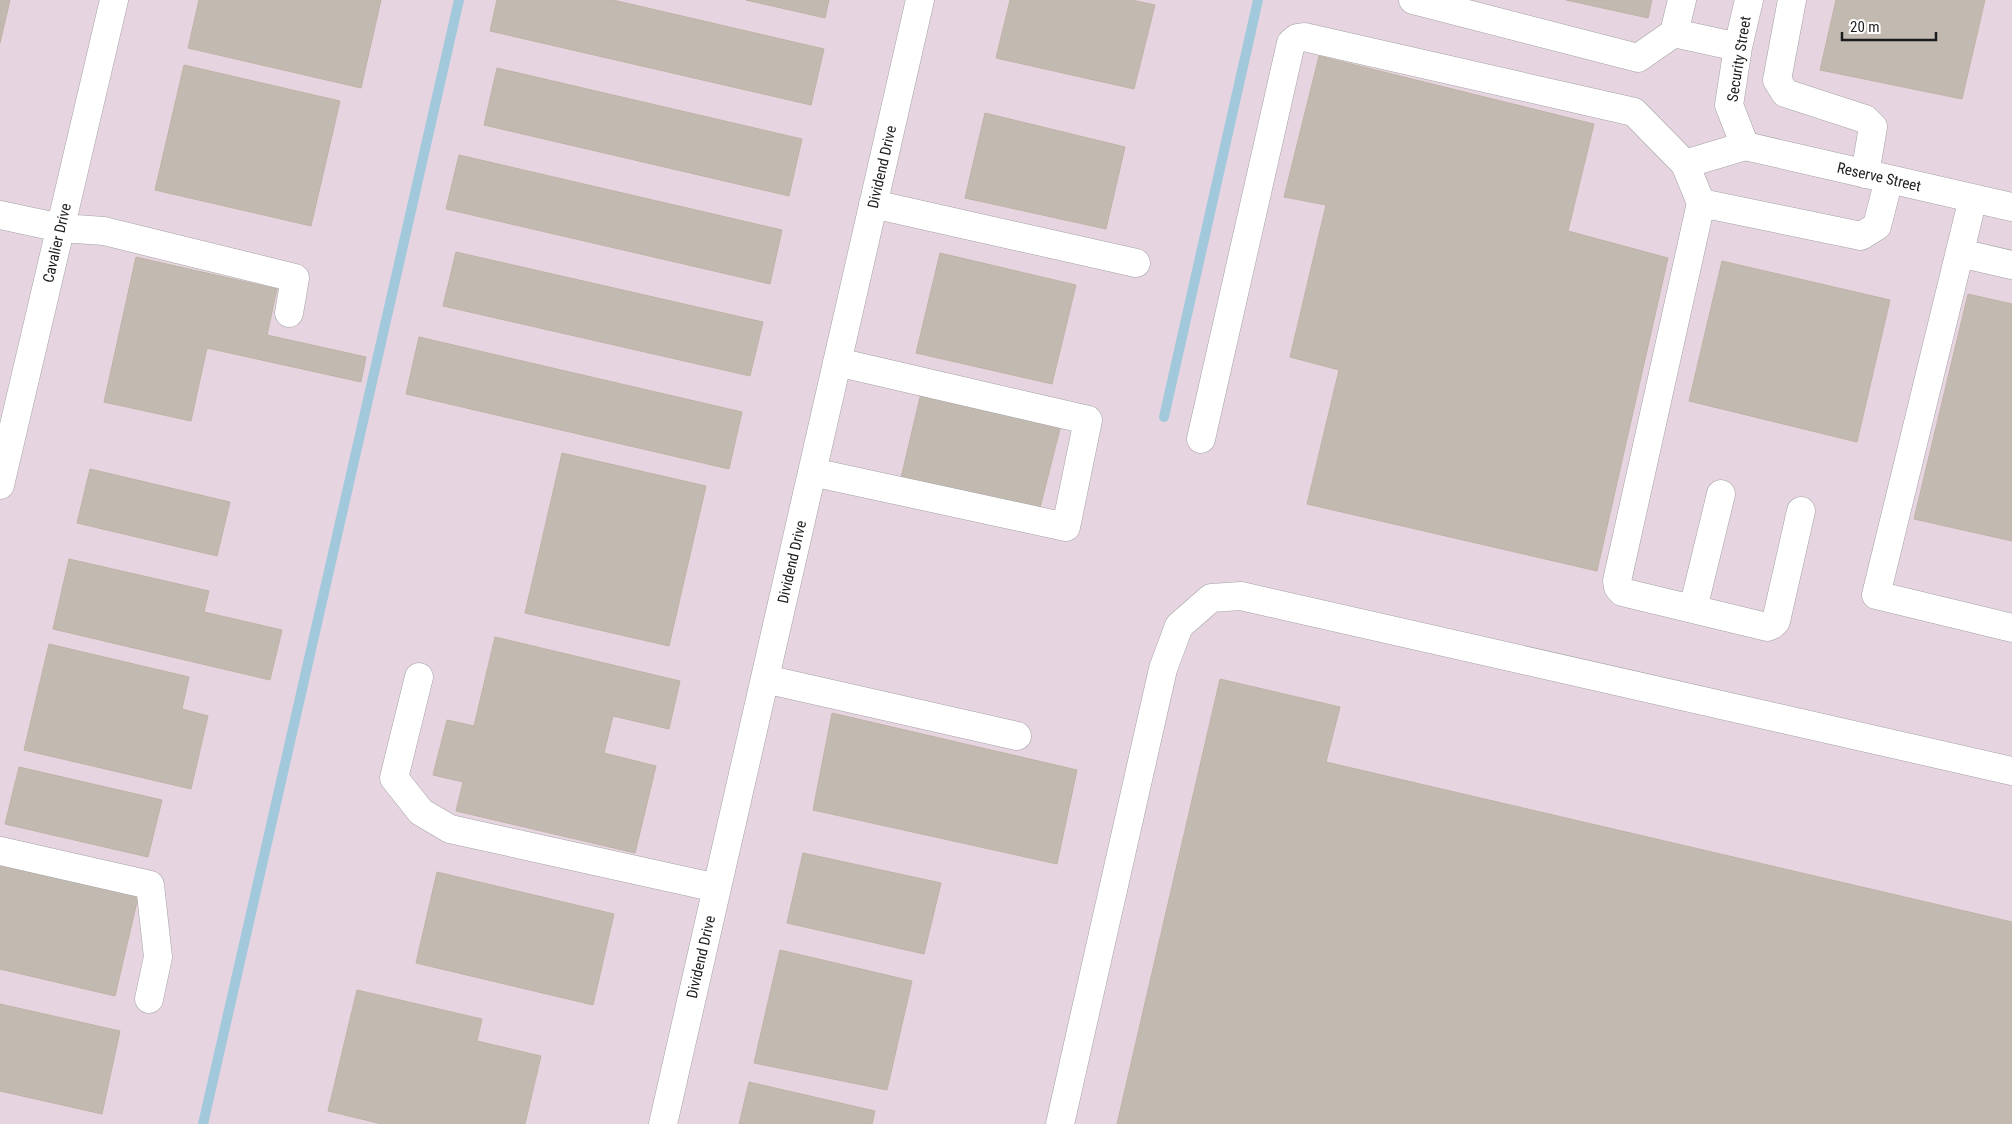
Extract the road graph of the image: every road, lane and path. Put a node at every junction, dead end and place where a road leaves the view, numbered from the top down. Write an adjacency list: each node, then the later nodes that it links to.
1 (114, 0): 18 (street, Cavalier Drive)
2 (920, 0): 15 (street, Dividend Drive)
3 (1413, 0): 8 (street)
4 (1682, 0): 8 (street)
5 (1792, 0): 7 (street)
6 (1748, 4): 7 (street); 9 (street, Security Street)
7 (1785, 30): 12 (street)
8 (1674, 33): 9 (street)
9 (1738, 47): 10 (street, Security Street)
10 (1746, 146): 11 (street); 12 (street, Reserve Street)
11 (1685, 164): 14 (street); 25 (street)
12 (1877, 176): 13 (street, Reserve Street); 14 (street)
13 (1973, 198): 16 (street, Reserve Street); 19 (street)
14 (1701, 203): 30 (street)
15 (874, 204): 20 (street); 23 (street, Dividend Drive)
16 (2012, 207)
17 (0, 215): 18 (street)
18 (60, 228): 22 (street); 24 (street, Cavalier Drive)
19 (1960, 253): 21 (street); 31 (street)
20 (1136, 263)
21 (2012, 265)
22 (289, 313)
23 (838, 362): 26 (street, Dividend Drive); 26 (street)
24 (5, 439): 27 (street, Cavalier Drive)
25 (1201, 439)
26 (812, 472): 33 (street, Dividend Drive)
27 (0, 485)
28 (1721, 494): 30 (street)
29 (1801, 512): 30 (street)
30 (1693, 609)
31 (2012, 628)
32 (419, 677): 37 (street)
33 (765, 679): 34 (street); 37 (street, Dividend Drive)
34 (1017, 736)
35 (2012, 771): 40 (street)
36 (0, 851): 38 (street)
37 (717, 888): 39 (street, Dividend Drive)
38 (149, 999)
39 (663, 1124)
40 (1060, 1124)

